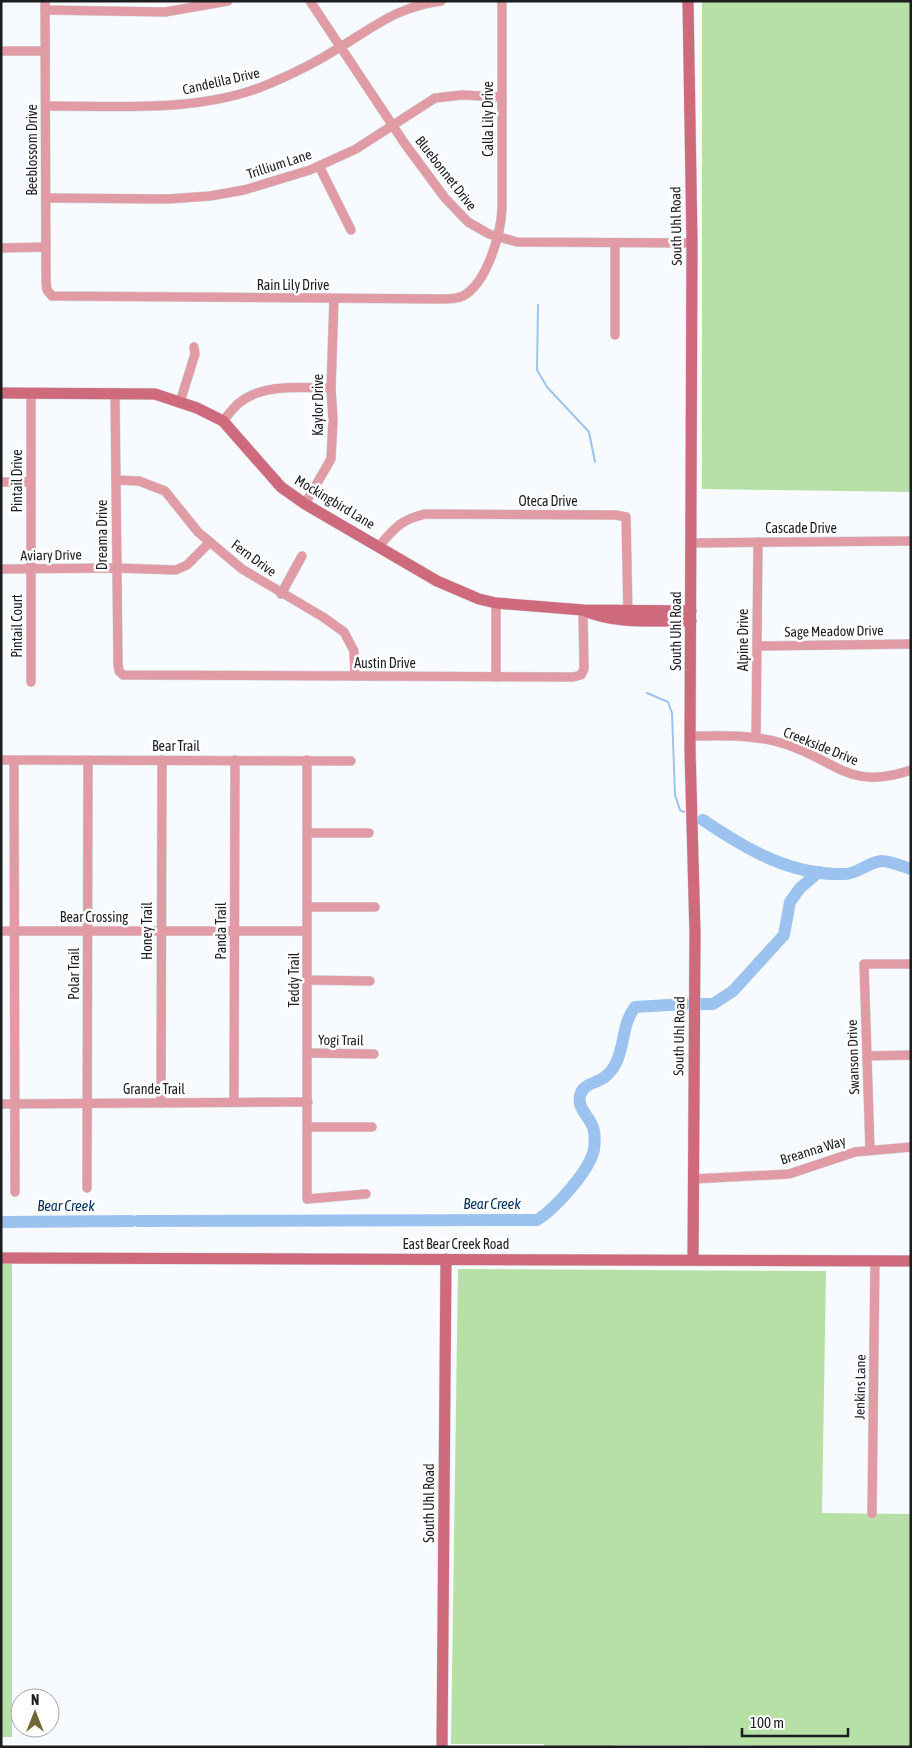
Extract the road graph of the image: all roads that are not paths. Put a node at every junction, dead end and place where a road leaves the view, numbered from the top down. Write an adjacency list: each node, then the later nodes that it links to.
1 (228, 1): 6 (street)
2 (310, 1): 7 (street, Bluebonnet Drive)
3 (441, 1): 7 (street, Candelila Drive)
4 (502, 1): 10 (street, Calla Lily Drive)
5 (688, 1): 18 (main road, South Uhl Road)
6 (45, 6): 9 (street, Beeblossom Drive)
7 (341, 47): 11 (street, Candelila Drive); 12 (street, Bluebonnet Drive)
8 (1, 51): 9 (street)
9 (45, 51): 11 (street, Beeblossom Drive)
10 (502, 97): 12 (street, Trillium Lane); 16 (street, Calla Lily Drive)
11 (46, 106): 14 (street, Beeblossom Drive)
12 (393, 125): 13 (street, Trillium Lane); 16 (street, Bluebonnet Drive)
13 (318, 166): 14 (street, Trillium Lane); 15 (street)
14 (46, 198): 19 (street, Beeblossom Drive)
15 (351, 230)
16 (499, 236): 17 (street, Bluebonnet Drive); 22 (street, Rain Lily Drive)
17 (614, 242): 18 (street, Bluebonnet Drive); 23 (street)
18 (692, 243): 38 (main road, South Uhl Road)
19 (46, 247): 20 (street); 21 (street, Beeblossom Drive)
20 (1, 248)
21 (52, 296): 22 (street, Rain Lily Drive)
22 (334, 299): 25 (street, Kaylor Drive)
23 (615, 335)
24 (194, 347): 29 (street)
25 (331, 388): 30 (street); 34 (street, Kaylor Drive)
26 (1, 393): 28 (main road, Mockingbird Lane)
27 (115, 393): 28 (main road, Mockingbird Lane); 29 (main road, Mockingbird Lane); 31 (street, Dreama Drive)
28 (31, 394): 33 (street, Pintail Drive)
29 (180, 402): 30 (main road, Mockingbird Lane)
30 (223, 421): 34 (main road, Mockingbird Lane)
31 (116, 480): 36 (street, Fern Drive); 41 (street, Dreama Drive)
32 (1, 482): 33 (street)
33 (31, 482): 43 (street, Pintail Drive)
34 (305, 504): 39 (main road, Mockingbird Lane)
35 (911, 541): 37 (street, Cascade Drive)
36 (210, 542): 41 (street, Aviary Drive); 44 (street, Fern Drive)
37 (758, 542): 38 (street, Cascade Drive); 50 (street, Alpine Drive)
38 (691, 543): 48 (main road, South Uhl Road)
39 (378, 546): 45 (main road, Mockingbird Lane); 47 (street, Oteca Drive)
40 (302, 556): 44 (street)
41 (116, 568): 43 (street, Aviary Drive); 51 (street, Dreama Drive)
42 (1, 569): 43 (street, Aviary Drive)
43 (31, 569): 54 (street, Pintail Court)
44 (281, 594): 52 (street, Fern Drive)
45 (496, 603): 46 (main road, Mockingbird Lane); 53 (street)
46 (583, 610): 47 (main road, Mockingbird Lane); 53 (street, Austin Drive)
47 (628, 616): 48 (main road, Mockingbird Lane)
48 (691, 616): 55 (main road, South Uhl Road)
49 (911, 644): 50 (street, Sage Meadow Drive)
50 (757, 646): 56 (street, Alpine Drive)
51 (123, 675): 52 (street, Austin Drive)
52 (355, 676): 53 (street, Austin Drive)
53 (496, 677)
54 (31, 682)
55 (691, 736): 56 (street, Creekside Drive); 92 (main road, South Uhl Road)
56 (756, 738): 64 (street, Creekside Drive)
57 (1, 760): 58 (street, Bear Trail)
58 (14, 760): 59 (street, Bear Trail); 71 (street)
59 (88, 760): 60 (street, Bear Trail); 72 (street, Polar Trail)
60 (162, 760): 61 (street, Bear Trail); 73 (street, Honey Trail)
61 (235, 760): 62 (street, Bear Trail); 74 (street, Panda Trail)
62 (307, 760): 63 (street, Bear Trail); 65 (street, Teddy Trail)
63 (351, 761)
64 (911, 770)
65 (307, 832): 66 (street); 67 (street, Teddy Trail)
66 (369, 833)
67 (307, 907): 68 (street); 69 (street, Teddy Trail)
68 (375, 907)
69 (307, 930): 74 (street, Bear Crossing); 76 (street, Teddy Trail)
70 (1, 931): 71 (street, Bear Crossing)
71 (14, 931): 72 (street, Bear Crossing); 87 (street)
72 (88, 931): 73 (street, Bear Crossing); 84 (street, Polar Trail)
73 (161, 931): 74 (street, Bear Crossing); 85 (street, Honey Trail)
74 (235, 931): 82 (street, Panda Trail)
75 (911, 964): 81 (street, Swanson Drive)
76 (308, 980): 77 (street); 78 (street, Teddy Trail)
77 (370, 981)
78 (308, 1053): 79 (street, Yogi Trail); 83 (street, Teddy Trail)
79 (374, 1054)
80 (911, 1055): 81 (street)
81 (867, 1056): 91 (street, Swanson Drive)
82 (234, 1102): 83 (street, Grande Trail); 85 (street, Grande Trail)
83 (308, 1102): 88 (street, Teddy Trail)
84 (88, 1103): 85 (street, Grande Trail); 87 (street, Grande Trail); 93 (street, Polar Trail)
85 (161, 1103)
86 (1, 1104): 87 (street, Grande Trail)
87 (15, 1104): 94 (street)
88 (308, 1127): 89 (street); 95 (street, Teddy Trail)
89 (372, 1127)
90 (911, 1147): 91 (street, Breanna Way)
91 (870, 1150): 92 (street, Breanna Way)
92 (693, 1179): 98 (main road, South Uhl Road)
93 (87, 1188)
94 (14, 1192)
95 (366, 1194)
96 (1, 1258): 97 (main road, East Bear Creek Road)
97 (446, 1259): 98 (main road, East Bear Creek Road); 102 (main road, South Uhl Road)
98 (693, 1260): 99 (main road, East Bear Creek Road)
99 (875, 1260): 100 (main road, East Bear Creek Road); 101 (street, Jenkins Lane)
100 (911, 1260)
101 (872, 1514)
102 (442, 1747)

